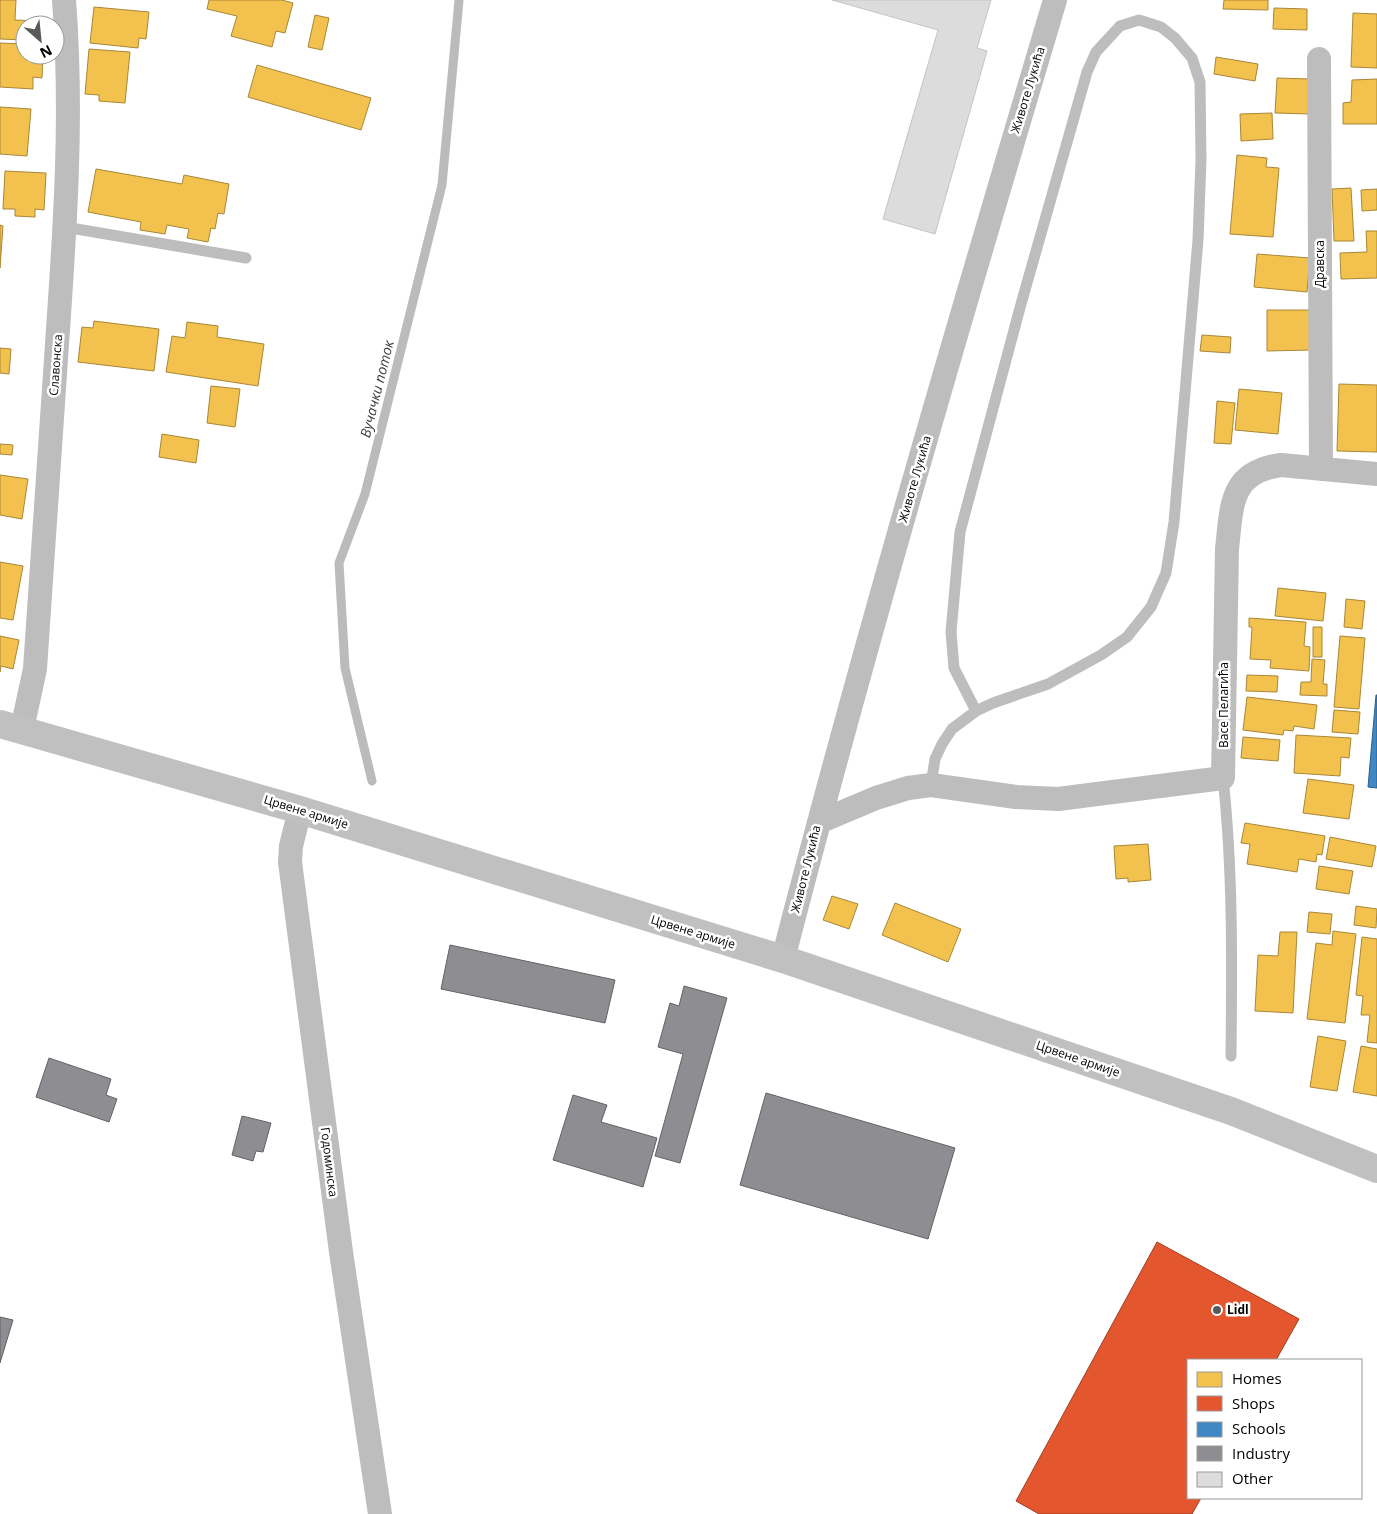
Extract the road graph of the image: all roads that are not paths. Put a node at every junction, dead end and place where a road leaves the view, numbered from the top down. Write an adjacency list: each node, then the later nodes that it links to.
1 (64, 0): 4 (street, Славонска)
2 (1055, 0): 13 (street, Животе Лукића)
3 (1319, 59): 6 (street, Дравска)
4 (66, 228): 5 (lane); 9 (street, Славонска)
5 (246, 258)
6 (1321, 469): 7 (street, Васе Пелагића); 10 (street, Васе Пелагића)
7 (1377, 474)
8 (976, 711): 8 (lane); 11 (lane)
9 (11, 726): 12 (main road, Црвене армије)
10 (1223, 778): 11 (street); 15 (lane)
11 (931, 785): 13 (street)
12 (300, 810): 14 (main road, Црвене армије); 17 (street, Годоминска)
13 (819, 822): 14 (street, Животе Лукића)
14 (783, 960): 16 (main road, Црвене армије)
15 (1231, 1056)
16 (1377, 1169)
17 (380, 1514)

